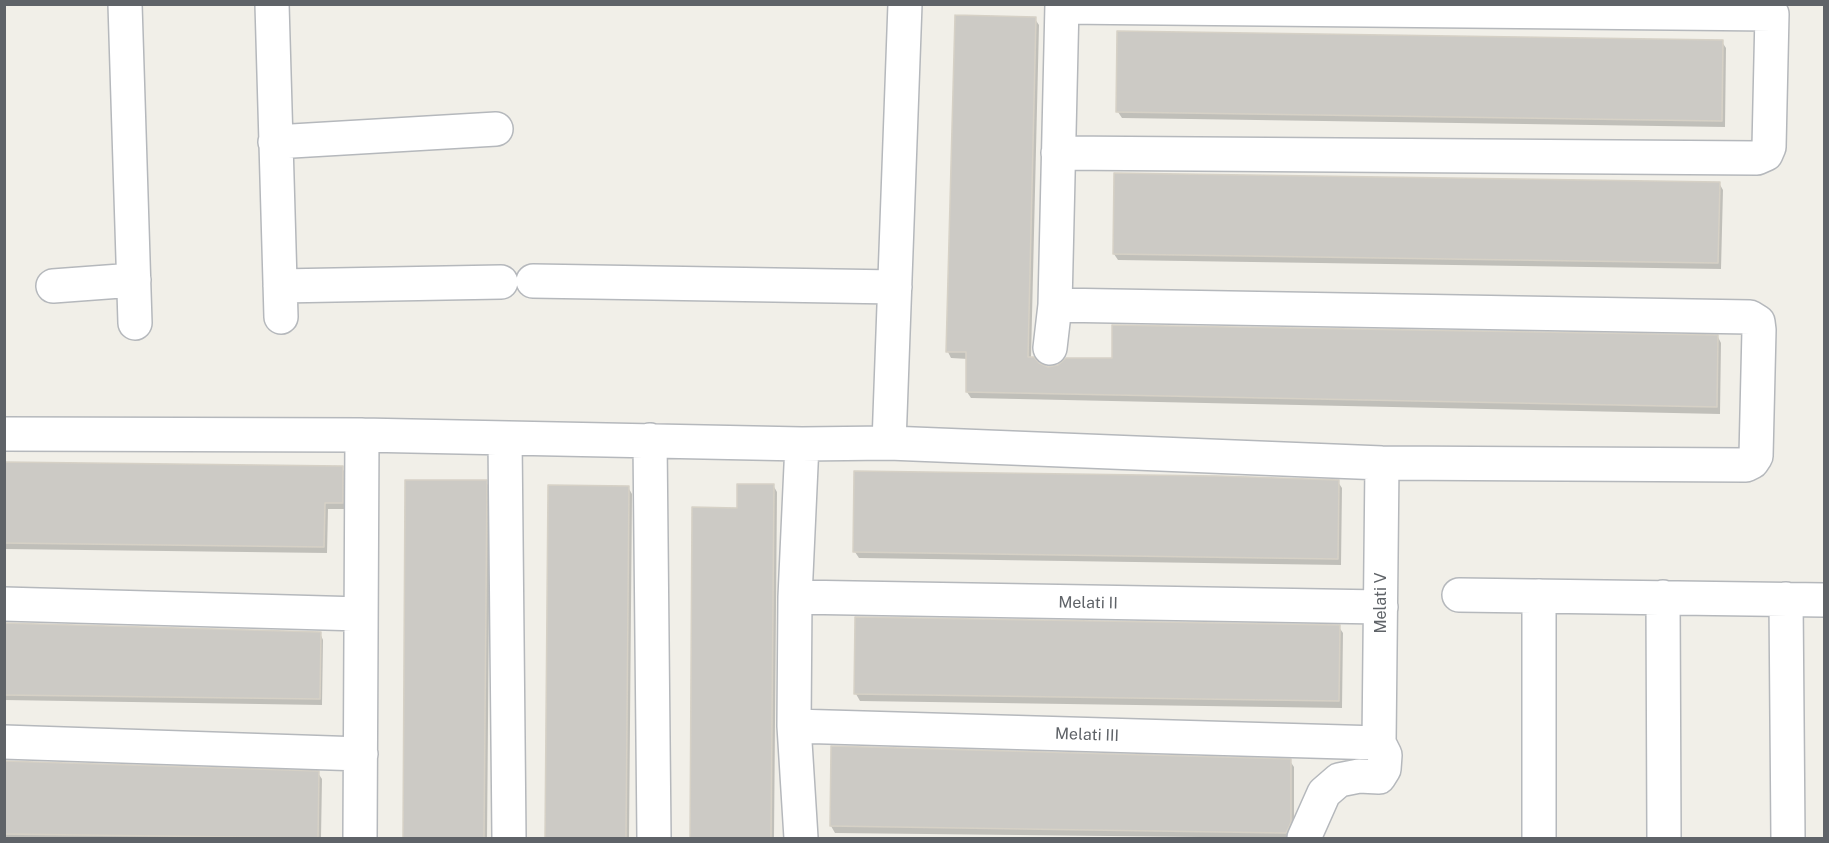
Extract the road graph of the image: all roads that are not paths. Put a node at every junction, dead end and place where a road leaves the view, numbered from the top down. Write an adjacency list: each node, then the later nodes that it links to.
1 (125, 4): 9 (street)
2 (272, 4): 7 (street)
3 (904, 4): 11 (street)
4 (1062, 6): 5 (street); 8 (street)
5 (1773, 9): 8 (street)
6 (496, 129): 7 (street)
7 (275, 142): 11 (street)
8 (1058, 153): 12 (street)
9 (134, 280): 10 (street); 13 (street)
10 (53, 286)
11 (895, 287): 19 (street)
12 (1055, 306): 14 (street); 21 (street)
13 (135, 323)
14 (1050, 348)
15 (4, 434): 16 (street)
16 (362, 435): 17 (street); 30 (street)
17 (505, 438): 18 (street); 37 (street)
18 (650, 440): 20 (street); 38 (street)
19 (889, 443): 20 (street); 21 (street)
20 (802, 444): 24 (street)
21 (1382, 463): 29 (street, Melati V)
22 (1459, 595): 23 (street)
23 (1539, 596): 25 (street); 40 (street)
24 (795, 597): 29 (street, Melati II); 31 (street)
25 (1663, 597): 26 (street); 41 (street)
26 (1786, 599): 27 (street); 42 (street)
27 (1824, 600)
28 (4, 604): 30 (street)
29 (1381, 607): 33 (street, Melati V)
30 (361, 615): 34 (street)
31 (794, 726): 33 (street, Melati III); 35 (street)
32 (4, 742): 34 (street)
33 (1379, 743): 39 (street, Melati V)
34 (361, 754): 36 (street)
35 (801, 836)
36 (360, 838)
37 (509, 838)
38 (654, 838)
39 (1304, 838)
40 (1539, 838)
41 (1664, 838)
42 (1788, 838)

